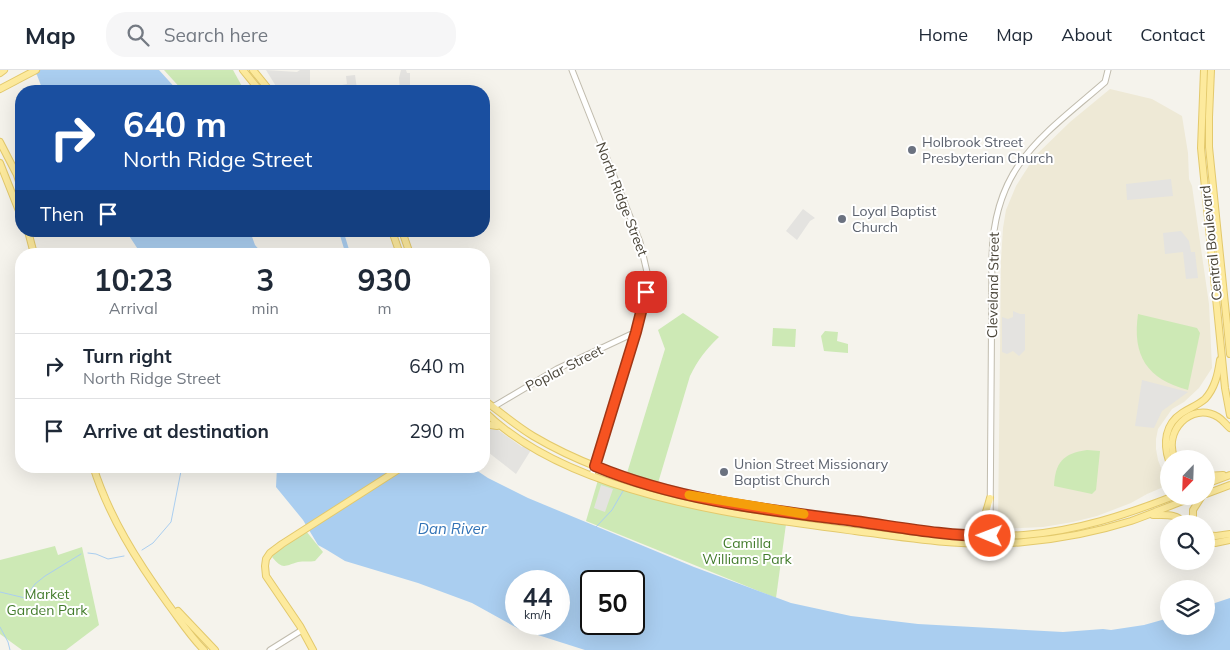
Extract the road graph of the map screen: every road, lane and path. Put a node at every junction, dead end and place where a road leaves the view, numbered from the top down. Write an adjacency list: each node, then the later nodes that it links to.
1 (4, 70): 9 (main road)
2 (36, 70): 12 (main road)
3 (243, 70): 10 (main road)
4 (253, 70): 11 (main road)
5 (572, 70): 17 (street, North Ridge Street)
6 (1108, 70): 40 (street, Cleveland Street)
7 (1204, 70): 19 (main road, Central Boulevard)
8 (1212, 70): 18 (main road, Central Boulevard)
9 (0, 73)
10 (255, 85)
11 (265, 85)
12 (0, 89)
13 (0, 142): 15 (main road)
14 (0, 163): 16 (main road)
15 (15, 171)
16 (15, 197)
17 (636, 332): 22 (street, Poplar Street); 31 (street, North Ridge Street)
18 (1229, 344): 20 (main road, Central Boulevard)
19 (1221, 349): 24 (main road, Central Boulevard); 29 (main road)
20 (1230, 354)
21 (490, 405): 22 (main road)
22 (493, 407): 23 (main road); 31 (main road)
23 (490, 409)
24 (1230, 415)
25 (490, 417): 27 (main road)
26 (490, 424): 27 (main road)
27 (502, 427): 34 (main road)
28 (1230, 428): 30 (main road)
29 (1166, 450)
30 (1172, 450)
31 (595, 466): 34 (street, North Ridge Street); 46 (main road)
32 (95, 473): 52 (main road)
33 (393, 473): 53 (main road)
34 (592, 475): 51 (main road)
35 (1229, 475): 36 (main road); 37 (main road)
36 (1215, 476)
37 (1215, 480)
38 (1230, 485): 39 (main road)
39 (1215, 491)
40 (990, 498): 46 (main road); 47 (street, Cleveland Street)
41 (1160, 501): 47 (main road)
42 (1174, 505): 43 (main road)
43 (1149, 514): 44 (main road); 51 (main road)
44 (1173, 515)
45 (1230, 534): 48 (main road)
46 (963, 535): 47 (main road)
47 (990, 536): 51 (street, Cleveland Street)
48 (1215, 536)
49 (1230, 540): 50 (main road)
50 (1215, 543)
51 (990, 544)
52 (156, 588): 54 (main road); 55 (main road)
53 (302, 630): 56 (street); 57 (main road)
54 (204, 650)
55 (215, 650)
56 (270, 650)
57 (313, 650)

